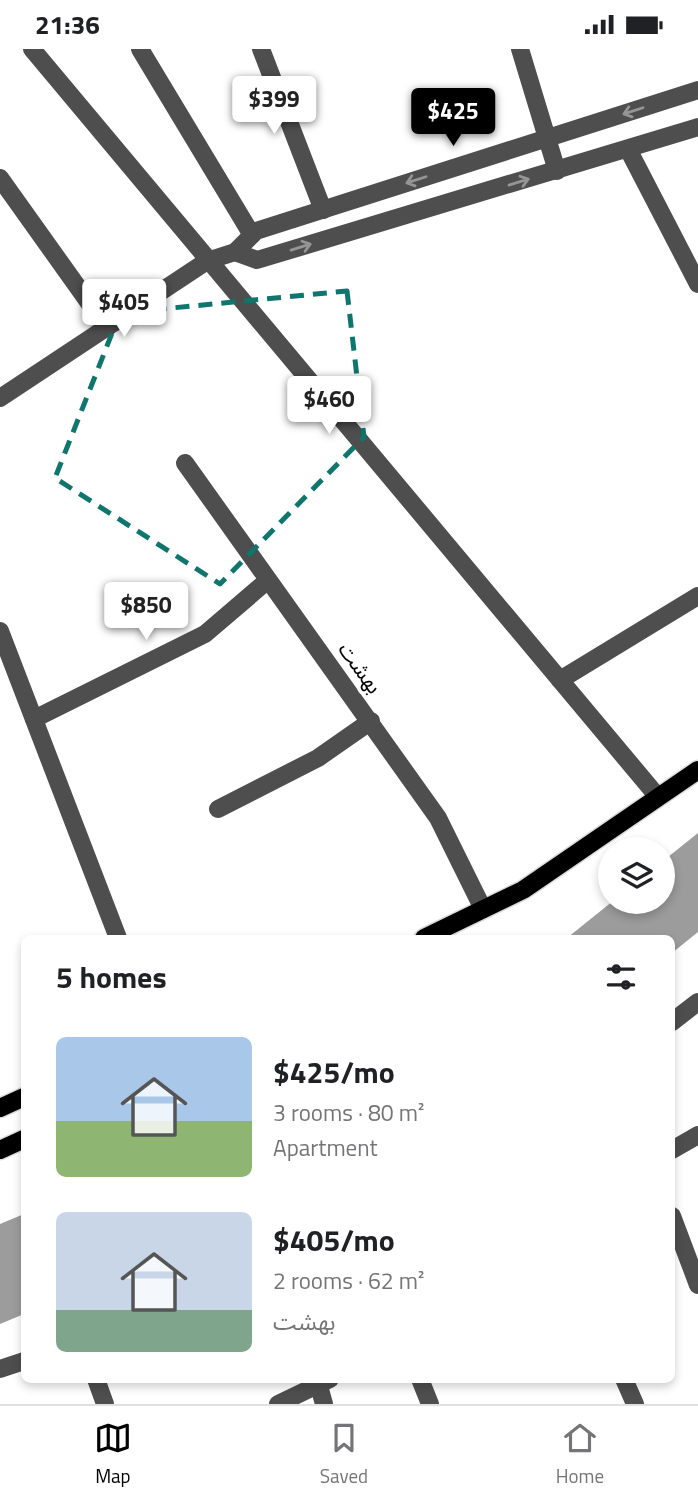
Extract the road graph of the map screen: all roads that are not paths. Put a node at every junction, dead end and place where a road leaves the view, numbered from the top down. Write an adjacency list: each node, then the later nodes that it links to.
1 (32, 49): 14 (street)
2 (140, 49): 12 (street)
3 (261, 49): 11 (street)
4 (520, 49): 7 (street)
5 (698, 90): 7 (street, one-way to 7)
6 (698, 127): 8 (street)
7 (547, 138): 9 (street); 11 (street, one-way to 11)
8 (628, 149): 9 (street); 15 (street)
9 (557, 171): 13 (street, one-way to 9)
10 (0, 178): 16 (street)
11 (323, 210): 12 (street)
12 (252, 235): 13 (street)
13 (235, 252): 14 (street)
14 (207, 261): 16 (street); 22 (street)
15 (698, 284)
16 (107, 328): 17 (street)
17 (0, 398)
18 (185, 463): 19 (street, بهشت)
19 (268, 580): 23 (street); 24 (street, بهشت)
20 (698, 596): 22 (street)
21 (0, 631): 23 (street)
22 (560, 680): 26 (street)
23 (34, 719): 29 (street)
24 (371, 721): 27 (street); 28 (street, بهشت)
25 (698, 770): 26 (main road)
26 (658, 797): 28 (main road)
27 (218, 809)
28 (483, 909): 30 (main road)
29 (117, 935)
30 (430, 935)
31 (698, 1002): 32 (street)
32 (675, 1020)
33 (21, 1098): 34 (main road)
34 (0, 1108)
35 (698, 1135): 37 (street)
36 (21, 1140): 38 (main road)
37 (675, 1148)
38 (0, 1150)
39 (675, 1224): 40 (street)
40 (698, 1285)
41 (21, 1362): 42 (street)
42 (0, 1369)
43 (97, 1383): 48 (street)
44 (318, 1383): 49 (street)
45 (322, 1383): 50 (street)
46 (422, 1383): 51 (street)
47 (626, 1383): 52 (street)
48 (105, 1404)
49 (278, 1404)
50 (324, 1404)
51 (430, 1404)
52 (635, 1404)

